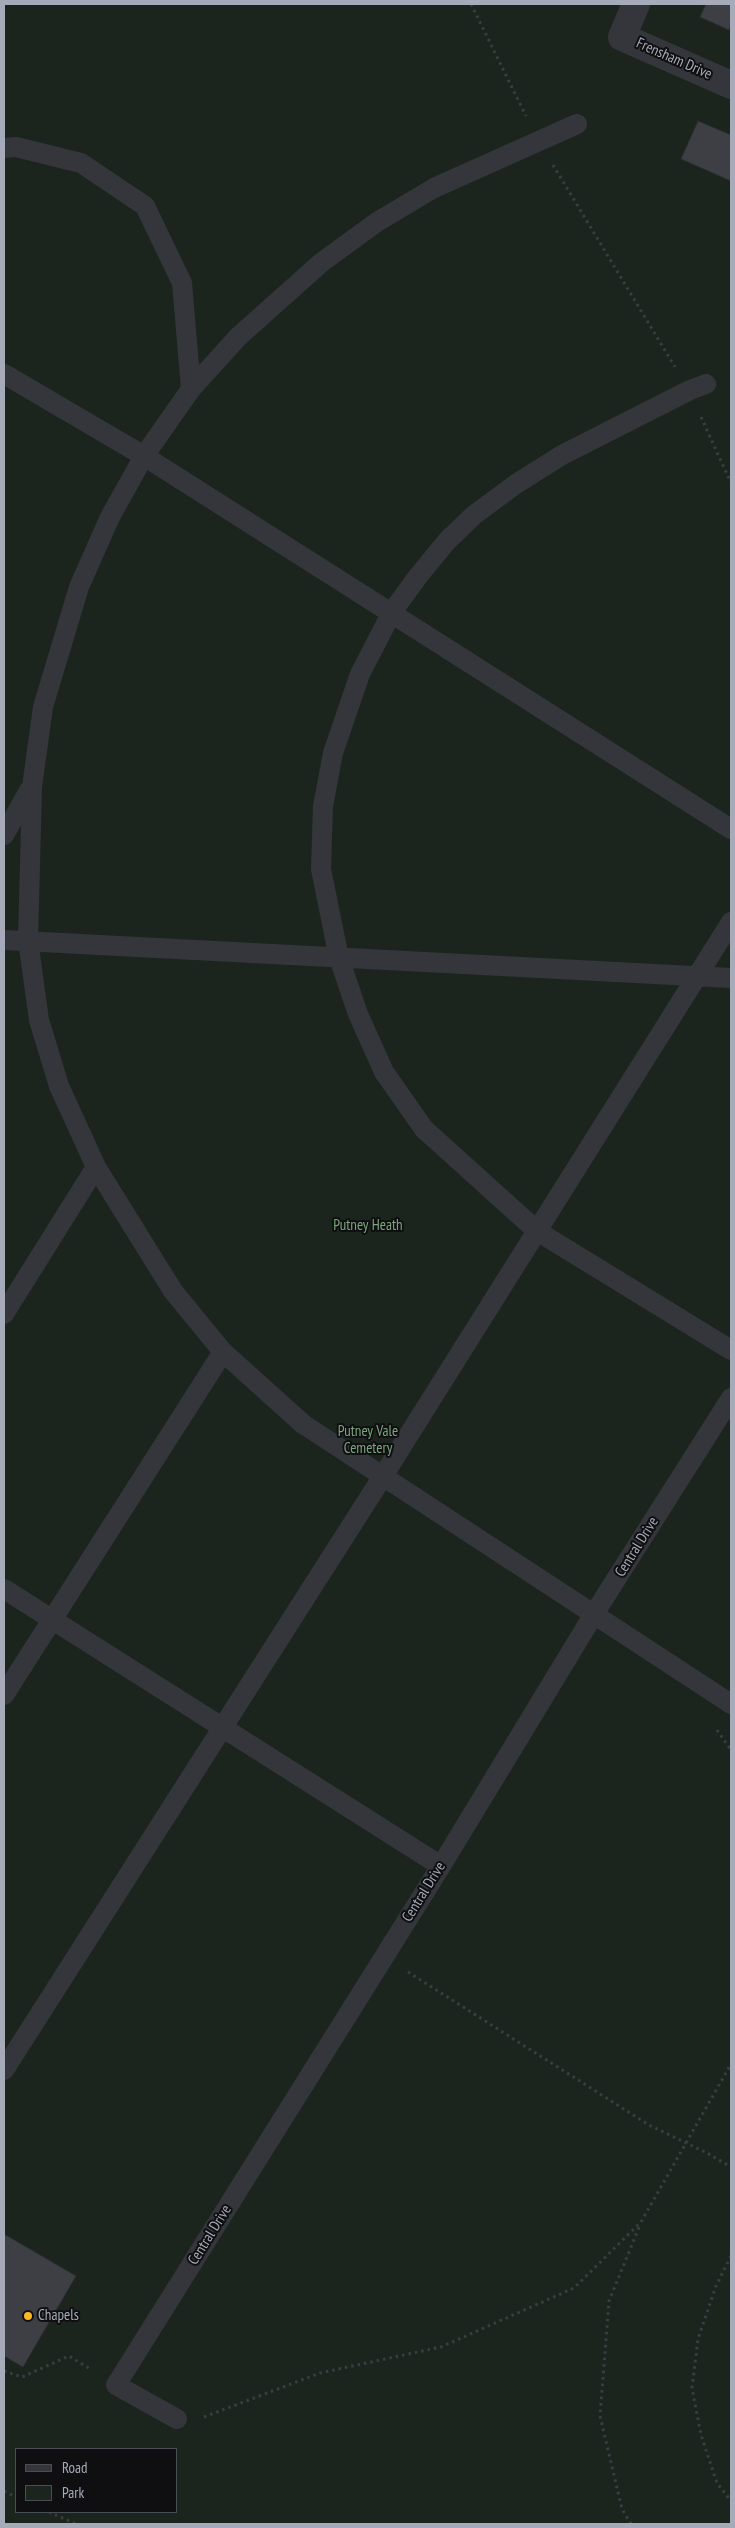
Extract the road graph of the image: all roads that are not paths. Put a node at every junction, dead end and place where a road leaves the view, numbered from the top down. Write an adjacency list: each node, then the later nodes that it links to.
1 (636, 4): 2 (street, Frensham Drive)
2 (731, 85)
3 (577, 124): 7 (lane)
4 (4, 148): 7 (lane)
5 (4, 374): 8 (lane)
6 (698, 387): 9 (lane)
7 (191, 389): 8 (lane)
8 (144, 456): 9 (lane); 10 (lane)
9 (392, 612): 11 (lane); 16 (lane)
10 (32, 787): 12 (lane); 15 (lane)
11 (731, 829)
12 (4, 835)
13 (731, 922): 17 (lane)
14 (4, 940): 15 (lane)
15 (28, 940): 16 (lane); 19 (lane)
16 (339, 958): 17 (lane); 20 (lane)
17 (697, 977): 18 (lane); 20 (lane)
18 (731, 978)
19 (96, 1167): 21 (lane); 23 (lane)
20 (537, 1231): 22 (lane); 25 (lane)
21 (4, 1314)
22 (731, 1350)
23 (223, 1352): 25 (lane); 28 (lane)
24 (731, 1398): 27 (lane, Central Drive)
25 (383, 1476): 27 (lane); 31 (lane)
26 (4, 1589): 28 (lane)
27 (594, 1614): 30 (lane); 32 (lane, Central Drive)
28 (52, 1620): 29 (lane); 31 (lane)
29 (4, 1695)
30 (731, 1704)
31 (224, 1727): 32 (lane); 33 (lane)
32 (441, 1866): 34 (lane, Central Drive)
33 (4, 2070)
34 (186, 2419)

